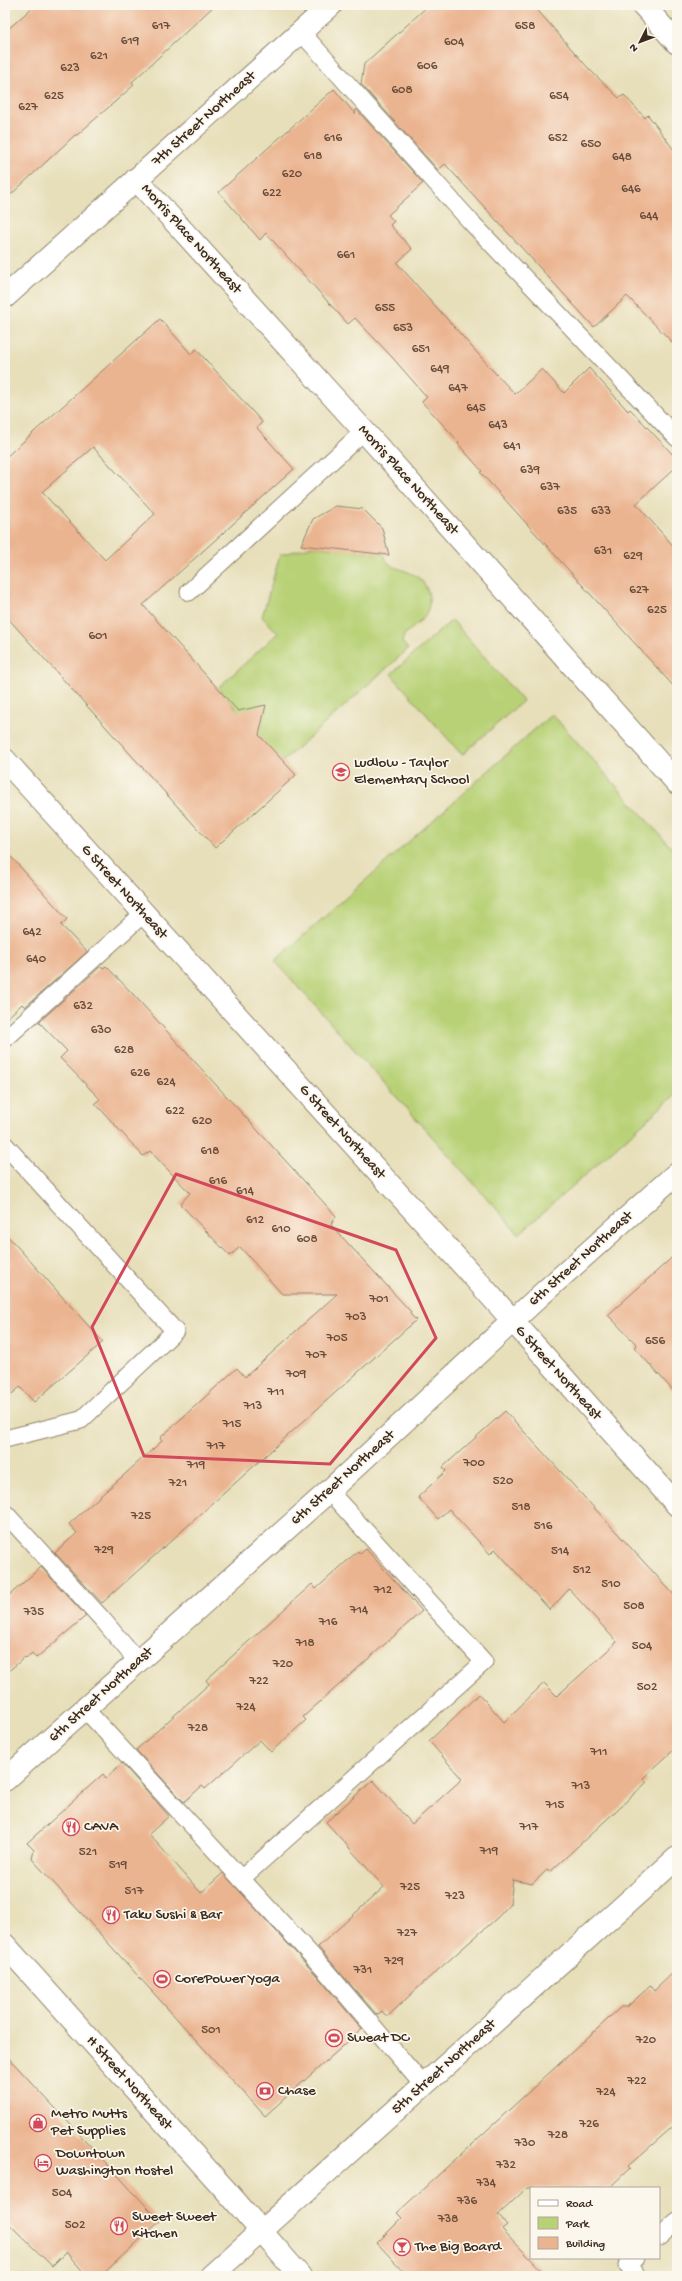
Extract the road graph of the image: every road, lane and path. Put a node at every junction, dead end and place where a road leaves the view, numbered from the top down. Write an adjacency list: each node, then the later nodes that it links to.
1 (331, 5): 3 (street, 7th Street Northeast)
2 (643, 5): 4 (street)
3 (301, 32): 5 (street, 7th Street Northeast); 8 (lane)
4 (677, 43)
5 (136, 179): 6 (street, 7th Street Northeast); 7 (street, Morris Place Northeast)
6 (5, 297)
7 (364, 431): 9 (lane); 11 (street, Morris Place Northeast)
8 (677, 438)
9 (189, 592)
10 (5, 760): 12 (street, G Street Northeast)
11 (677, 783)
12 (143, 914): 13 (lane); 16 (street, G Street Northeast)
13 (5, 1039)
14 (5, 1145): 17 (lane)
15 (677, 1173): 16 (street, 6th Street Northeast)
16 (512, 1321): 18 (street, 6th Street Northeast); 19 (street, G Street Northeast)
17 (5, 1439)
18 (329, 1491): 21 (street, 6th Street Northeast); 25 (lane)
19 (677, 1505)
20 (5, 1513): 21 (lane)
21 (138, 1662): 22 (street, 6th Street Northeast)
22 (85, 1709): 23 (street, 6th Street Northeast); 25 (lane)
23 (5, 1780)
24 (677, 1858): 27 (street, 5th Street Northeast)
25 (241, 1879): 27 (lane)
26 (5, 1945): 29 (street, H Street Northeast)
27 (424, 2086): 29 (street, 5th Street Northeast)
28 (677, 2221): 30 (lane)
29 (262, 2231): 32 (street, 5th Street Northeast); 33 (street, H Street Northeast)
30 (660, 2236)
31 (635, 2259): 34 (lane)
32 (211, 2276)
33 (300, 2276)
34 (637, 2276)

